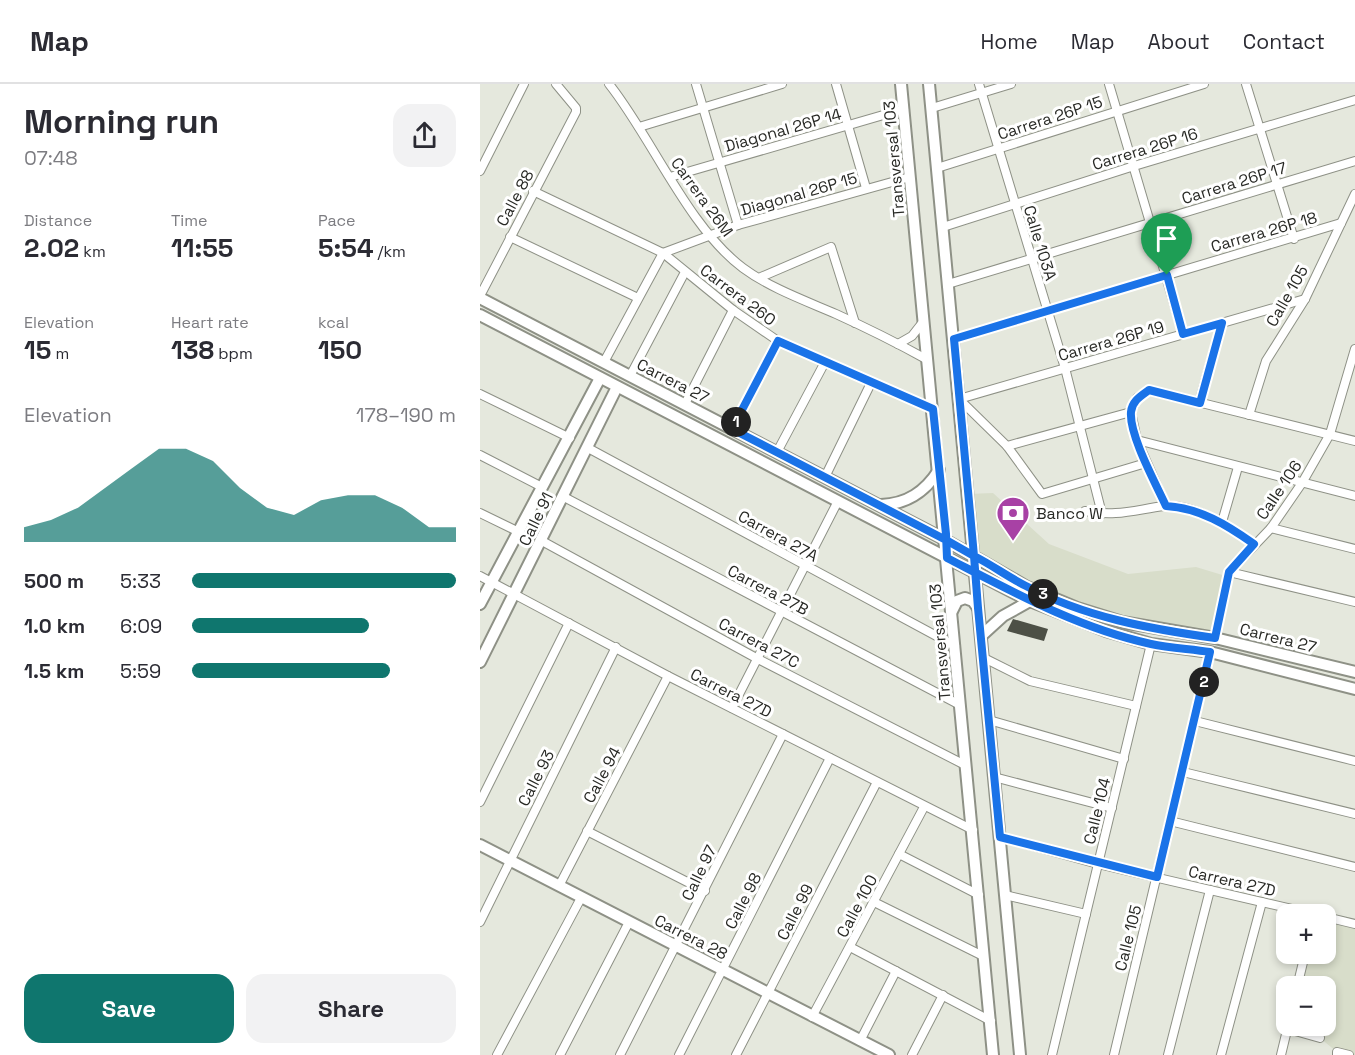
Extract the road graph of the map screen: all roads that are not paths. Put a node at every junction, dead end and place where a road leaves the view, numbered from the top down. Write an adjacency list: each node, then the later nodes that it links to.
1 (524, 84): 28 (street)
2 (556, 84): 33 (street, Calle 88)
3 (609, 84): 21 (street, Carrera 26M)
4 (696, 84): 16 (street)
5 (782, 84): 16 (street)
6 (836, 84): 20 (street)
7 (902, 84): 18 (street, Transversal 103)
8 (929, 84): 17 (street)
9 (979, 84): 14 (street, Calle 103A)
10 (1011, 84): 14 (street)
11 (1108, 84): 19 (street)
12 (1204, 84): 19 (street, Carrera 26P 15)
13 (1246, 84): 22 (street)
14 (981, 93): 17 (street); 23 (street, Calle 103A)
15 (1355, 100): 22 (street, Carrera 26P 16)
16 (703, 108): 21 (street); 25 (street)
17 (932, 108): 27 (street)
18 (904, 109): 20 (street, Diagonal 26P 14); 30 (street, Transversal 103)
19 (1117, 111): 23 (street, Carrera 26P 15); 26 (street)
20 (848, 125): 25 (street, Diagonal 26P 14); 32 (street)
21 (639, 127): 29 (street, Carrera 26M)
22 (1258, 129): 26 (street, Carrera 26P 16); 31 (street)
23 (997, 149): 27 (street, Carrera 26P 15); 35 (street, Calle 103A)
24 (1355, 161): 31 (street, Carrera 26P 17)
25 (719, 163): 29 (street, Diagonal 26P 14); 40 (street)
26 (1134, 166): 35 (street, Carrera 26P 16); 38 (street)
27 (937, 168): 41 (street)
28 (480, 171)
29 (670, 177): 42 (street, Carrera 26M)
30 (910, 177): 32 (street, Diagonal 26P 15); 57 (street, Transversal 103)
31 (1275, 184): 38 (street, Carrera 26P 17); 44 (street)
32 (866, 188): 40 (street, Diagonal 26P 15)
33 (533, 191): 43 (street, Calle 88); 45 (street, Carrera 26O)
34 (1355, 194): 36 (street, Calle 105)
35 (1014, 204): 41 (street, Carrera 26P 16); 46 (street, Calle 103A)
36 (1346, 213): 37 (street); 39 (street, Calle 105)
37 (1355, 216)
38 (1152, 222): 46 (street, Carrera 26P 17); 48 (street)
39 (1341, 223): 44 (street, Carrera 26P 18); 53 (street, Calle 105)
40 (738, 225): 42 (street, Diagonal 26P 15)
41 (943, 227): 50 (street)
42 (707, 236): 45 (street, Diagonal 26P 15); 49 (street, Carrera 26M)
43 (510, 237): 51 (street, Calle 88); 52 (street)
44 (1294, 239): 48 (street, Carrera 26P 18)
45 (663, 253): 47 (street, Carrera 26O); 52 (street)
46 (1030, 260): 50 (street, Carrera 26P 17); 55 (street, Calle 103A)
47 (685, 272): 54 (street, Carrera 26O); 70 (street)
48 (1167, 275): 55 (street, Carrera 26P 18); 60 (street)
49 (760, 277): 58 (street, Carrera 26M); 58 (street)
50 (948, 284): 61 (street)
51 (480, 297): 67 (street, Carrera 27)
52 (638, 298): 67 (street)
53 (1305, 298): 59 (street, Carrera 26P 19); 82 (street, Calle 105)
54 (733, 310): 62 (street, Carrera 26O); 79 (street)
55 (1047, 311): 61 (street, Carrera 26P 18); 69 (street, Calle 103A)
56 (480, 315): 71 (street, Carrera 27)
57 (923, 322): 63 (street); 66 (street, Transversal 103)
58 (855, 323): 63 (street, Carrera 26M)
59 (1222, 323): 60 (street, Carrera 26P 19); 78 (street)
60 (1183, 334): 69 (street, Carrera 26P 19)
61 (954, 339): 77 (street)
62 (778, 341): 68 (street, Carrera 26O); 84 (street)
63 (898, 344): 66 (street, Carrera 26M)
64 (1355, 349): 65 (street, Calle 106)
65 (1354, 358): 85 (street, Calle 106)
66 (926, 359): 80 (street, Transversal 103)
67 (604, 362): 70 (street, Carrera 27)
68 (825, 362): 72 (street, Carrera 26O); 91 (street)
69 (1065, 368): 77 (street, Carrera 26P 19); 83 (street, Calle 103A)
70 (630, 376): 79 (street, Carrera 27)
71 (600, 378): 73 (street, Carrera 27); 74 (street, Calle 91)
72 (871, 382): 80 (street, Carrera 26O); 96 (street)
73 (617, 387): 76 (street, Calle 91); 102 (street, Carrera 27)
74 (593, 390): 76 (street); 86 (street, Calle 91)
75 (480, 394): 86 (street)
76 (611, 399): 90 (street, Calle 91)
77 (959, 399): 89 (street); 115 (street)
78 (1200, 403): 81 (street); 82 (street)
79 (685, 404): 84 (street, Carrera 27)
80 (933, 409): 95 (street, Transversal 103)
81 (1131, 412): 83 (street); 87 (street)
82 (1249, 415): 85 (street)
83 (1080, 425): 89 (street); 97 (street, Calle 103A)
84 (732, 429): 91 (street, Carrera 27)
85 (1330, 434): 88 (street); 98 (street, Calle 106)
86 (570, 438): 99 (street, Calle 91)
87 (1137, 440): 93 (street); 94 (street)
88 (1355, 441)
89 (1007, 446): 97 (street)
90 (588, 448): 101 (street, Calle 91); 117 (street, Carrera 27A)
91 (777, 452): 96 (street, Carrera 27)
92 (480, 455): 99 (street)
93 (1146, 463): 97 (street); 104 (street)
94 (1238, 467): 98 (street); 108 (street)
95 (939, 470): 103 (street); 111 (street, Transversal 103)
96 (825, 477): 103 (street, Carrera 27)
97 (1094, 479): 107 (street, Calle 103A)
98 (1302, 483): 100 (street); 109 (street, Calle 106)
99 (542, 487): 110 (street, Calle 91)
100 (1355, 496)
101 (564, 497): 112 (street, Calle 91); 128 (street, Carrera 27B)
102 (838, 501): 116 (street, Carrera 27); 117 (street)
103 (879, 506): 111 (street, Carrera 27)
104 (1166, 506): 107 (street); 108 (street)
105 (1085, 511): 107 (street)
106 (480, 513): 110 (street)
107 (1102, 514)
108 (1222, 522): 113 (street)
109 (1271, 528): 113 (street, Calle 106); 114 (street)
110 (517, 531): 121 (street, Calle 91)
111 (946, 540): 115 (street, Carrera 27); 116 (street, Transversal 103)
112 (542, 541): 122 (street, Calle 91); 137 (street, Carrera 27C)
113 (1254, 544): 118 (street, Calle 106)
114 (1355, 549)
115 (974, 556): 119 (street); 131 (street, Carrera 27)
116 (947, 558): 119 (street, Carrera 27); 127 (street, Transversal 103)
117 (805, 566): 128 (street); 133 (street, Carrera 27A)
118 (1229, 572): 124 (street); 131 (street, Calle 106)
119 (976, 573): 123 (street, Carrera 27); 126 (street)
120 (480, 576): 121 (street, Carrera 27D)
121 (492, 581): 122 (street, Carrera 27D); 125 (street, Calle 91)
122 (515, 594): 129 (street, Carrera 27D); 138 (street, Calle 91)
123 (1030, 601): 130 (street); 132 (street, Carrera 27)
124 (1355, 602)
125 (480, 604)
126 (978, 608): 127 (street); 130 (street)
127 (952, 612): 133 (street, Transversal 103)
128 (782, 613): 137 (street); 142 (street, Carrera 27B)
129 (569, 623): 134 (street, Carrera 27D); 155 (street)
130 (981, 636): 136 (street)
131 (1215, 638): 139 (street, Carrera 27)
132 (1151, 644): 135 (street, Carrera 27); 143 (street, Calle 104)
133 (956, 646): 142 (street, Transversal 103)
134 (616, 647): 140 (street, Carrera 27D); 165 (street, Calle 93)
135 (1210, 652): 141 (street, Carrera 27); 146 (street, Calle 105)
136 (984, 658): 143 (street); 145 (street)
137 (758, 659): 144 (street); 151 (street, Carrera 27C)
138 (480, 662)
139 (1355, 672)
140 (668, 676): 144 (street, Carrera 27D); 161 (street, Calle 94)
141 (1355, 689)
142 (960, 705): 151 (street, Transversal 103)
143 (1136, 706): 149 (street, Calle 104)
144 (732, 708): 147 (street, Carrera 27D)
145 (989, 720): 149 (street); 153 (street)
146 (1195, 721): 150 (street); 152 (street, Calle 105)
147 (783, 734): 148 (street, Carrera 27D); 171 (street, Calle 97)
148 (830, 758): 154 (street, Carrera 27D); 186 (street, Calle 98)
149 (1124, 759): 157 (street, Calle 104)
150 (1355, 761)
151 (965, 765): 160 (street, Transversal 103)
152 (1183, 772): 158 (street); 159 (street, Calle 105)
153 (994, 777): 157 (street); 162 (street)
154 (877, 782): 156 (street, Carrera 27D); 188 (street, Calle 99)
155 (480, 802)
156 (924, 807): 160 (street, Carrera 27D); 164 (street, Calle 100)
157 (1112, 808): 166 (street, Calle 104)
158 (1355, 814)
159 (1170, 821): 167 (street); 168 (street, Calle 105)
160 (973, 830): 172 (street, Transversal 103)
161 (587, 831): 169 (street, Calle 94); 171 (street)
162 (1000, 837): 166 (street, Carrera 27D); 173 (street)
163 (480, 845): 165 (street, Carrera 28)
164 (899, 854): 172 (street); 175 (street, Calle 100)
165 (510, 861): 169 (street, Carrera 28); 180 (street, Calle 93)
166 (1098, 864): 168 (street, Carrera 27D); 178 (street, Calle 104)
167 (1355, 867)
168 (1157, 877): 170 (street, Carrera 27D); 208 (street, Calle 105)
169 (559, 886): 174 (street, Carrera 28)
170 (1210, 890): 176 (street, Carrera 27D); 209 (street)
171 (705, 891): 183 (street, Calle 97)
172 (979, 895): 185 (street, Transversal 103)
173 (1005, 895): 178 (street); 206 (street)
174 (581, 898): 181 (street, Carrera 28); 199 (street)
175 (874, 902): 184 (street, Calle 100); 185 (street)
176 (1262, 902): 177 (street, Carrera 27D); 210 (street)
177 (1276, 905)
178 (1086, 914): 207 (street, Calle 104)
179 (1336, 919): 182 (street)
180 (480, 922)
181 (629, 922): 183 (street, Carrera 28); 200 (street)
182 (1355, 924)
183 (678, 946): 186 (street, Carrera 28); 201 (street, Calle 97)
184 (850, 946): 187 (street); 190 (street, Calle 100)
185 (983, 956): 191 (street, Transversal 103)
186 (724, 969): 188 (street, Carrera 28); 202 (street, Calle 98)
187 (896, 972): 189 (street); 195 (street)
188 (768, 994): 190 (street, Carrera 28); 203 (street, Calle 99)
189 (943, 995): 191 (street); 205 (street)
190 (812, 1017): 195 (street, Carrera 28)
191 (991, 1020): 198 (street, Transversal 103)
192 (1286, 1036): 211 (street)
193 (1314, 1036): 194 (street)
194 (1320, 1038)
195 (860, 1041): 196 (street, Carrera 28)
196 (871, 1051): 204 (street, Carrera 28)
197 (1337, 1053): 212 (street)
198 (992, 1054)
199 (497, 1055)
200 (560, 1055)
201 (620, 1055)
202 (679, 1055)
203 (736, 1055)
204 (889, 1055)
205 (912, 1055)
206 (1020, 1055)
207 (1052, 1055)
208 (1114, 1055)
209 (1168, 1055)
210 (1221, 1055)
211 (1281, 1055)
212 (1349, 1055)

